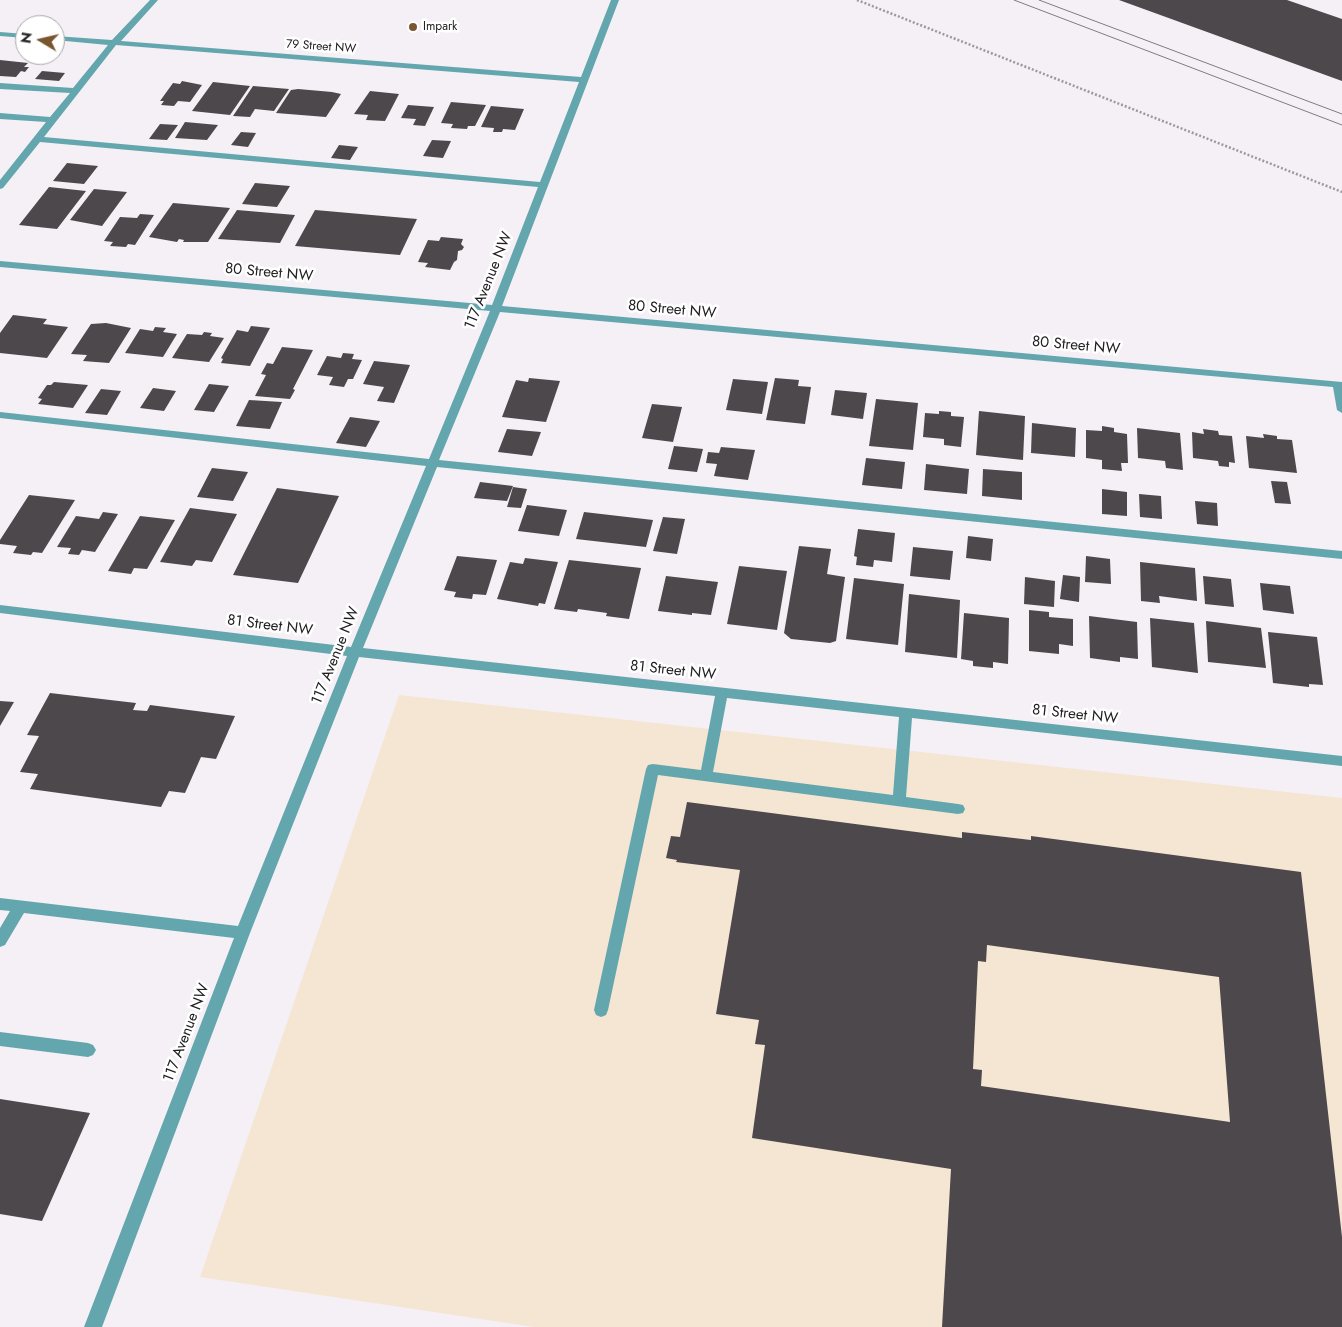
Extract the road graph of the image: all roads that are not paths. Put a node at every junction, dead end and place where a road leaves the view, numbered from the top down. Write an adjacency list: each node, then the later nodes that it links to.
1 (154, 0): 6 (street)
2 (615, 0): 7 (street, 117 Avenue NW)
3 (0, 34): 4 (street)
4 (15, 35)
5 (65, 39): 6 (street, 79 Street NW)
6 (114, 43): 7 (street, 79 Street NW); 9 (street)
7 (585, 80): 13 (street, 117 Avenue NW)
8 (0, 86): 9 (street)
9 (76, 91): 11 (street)
10 (0, 116): 11 (street)
11 (53, 120): 12 (street)
12 (38, 139): 13 (street); 14 (street)
13 (544, 185): 16 (street, 117 Avenue NW)
14 (0, 186)
15 (0, 264): 16 (street, 80 Street NW)
16 (496, 309): 17 (street, 80 Street NW); 20 (street, 117 Avenue NW)
17 (1340, 385): 18 (street)
18 (1342, 410)
19 (0, 415): 20 (street)
20 (432, 463): 21 (street); 23 (street, 117 Avenue NW)
21 (1342, 555)
22 (0, 609): 23 (street, 81 Street NW)
23 (354, 652): 24 (street, 81 Street NW); 32 (street, 117 Avenue NW)
24 (722, 693): 25 (street, 81 Street NW); 27 (street)
25 (906, 713): 26 (street, 81 Street NW); 28 (street)
26 (1342, 761)
27 (706, 776): 28 (street); 34 (street)
28 (899, 801): 29 (street)
29 (958, 809)
30 (0, 904): 31 (street)
31 (20, 907): 32 (street); 33 (street)
32 (243, 933): 37 (street, 117 Avenue NW)
33 (0, 941)
34 (600, 1010)
35 (0, 1039): 36 (street)
36 (88, 1050)
37 (93, 1327)

